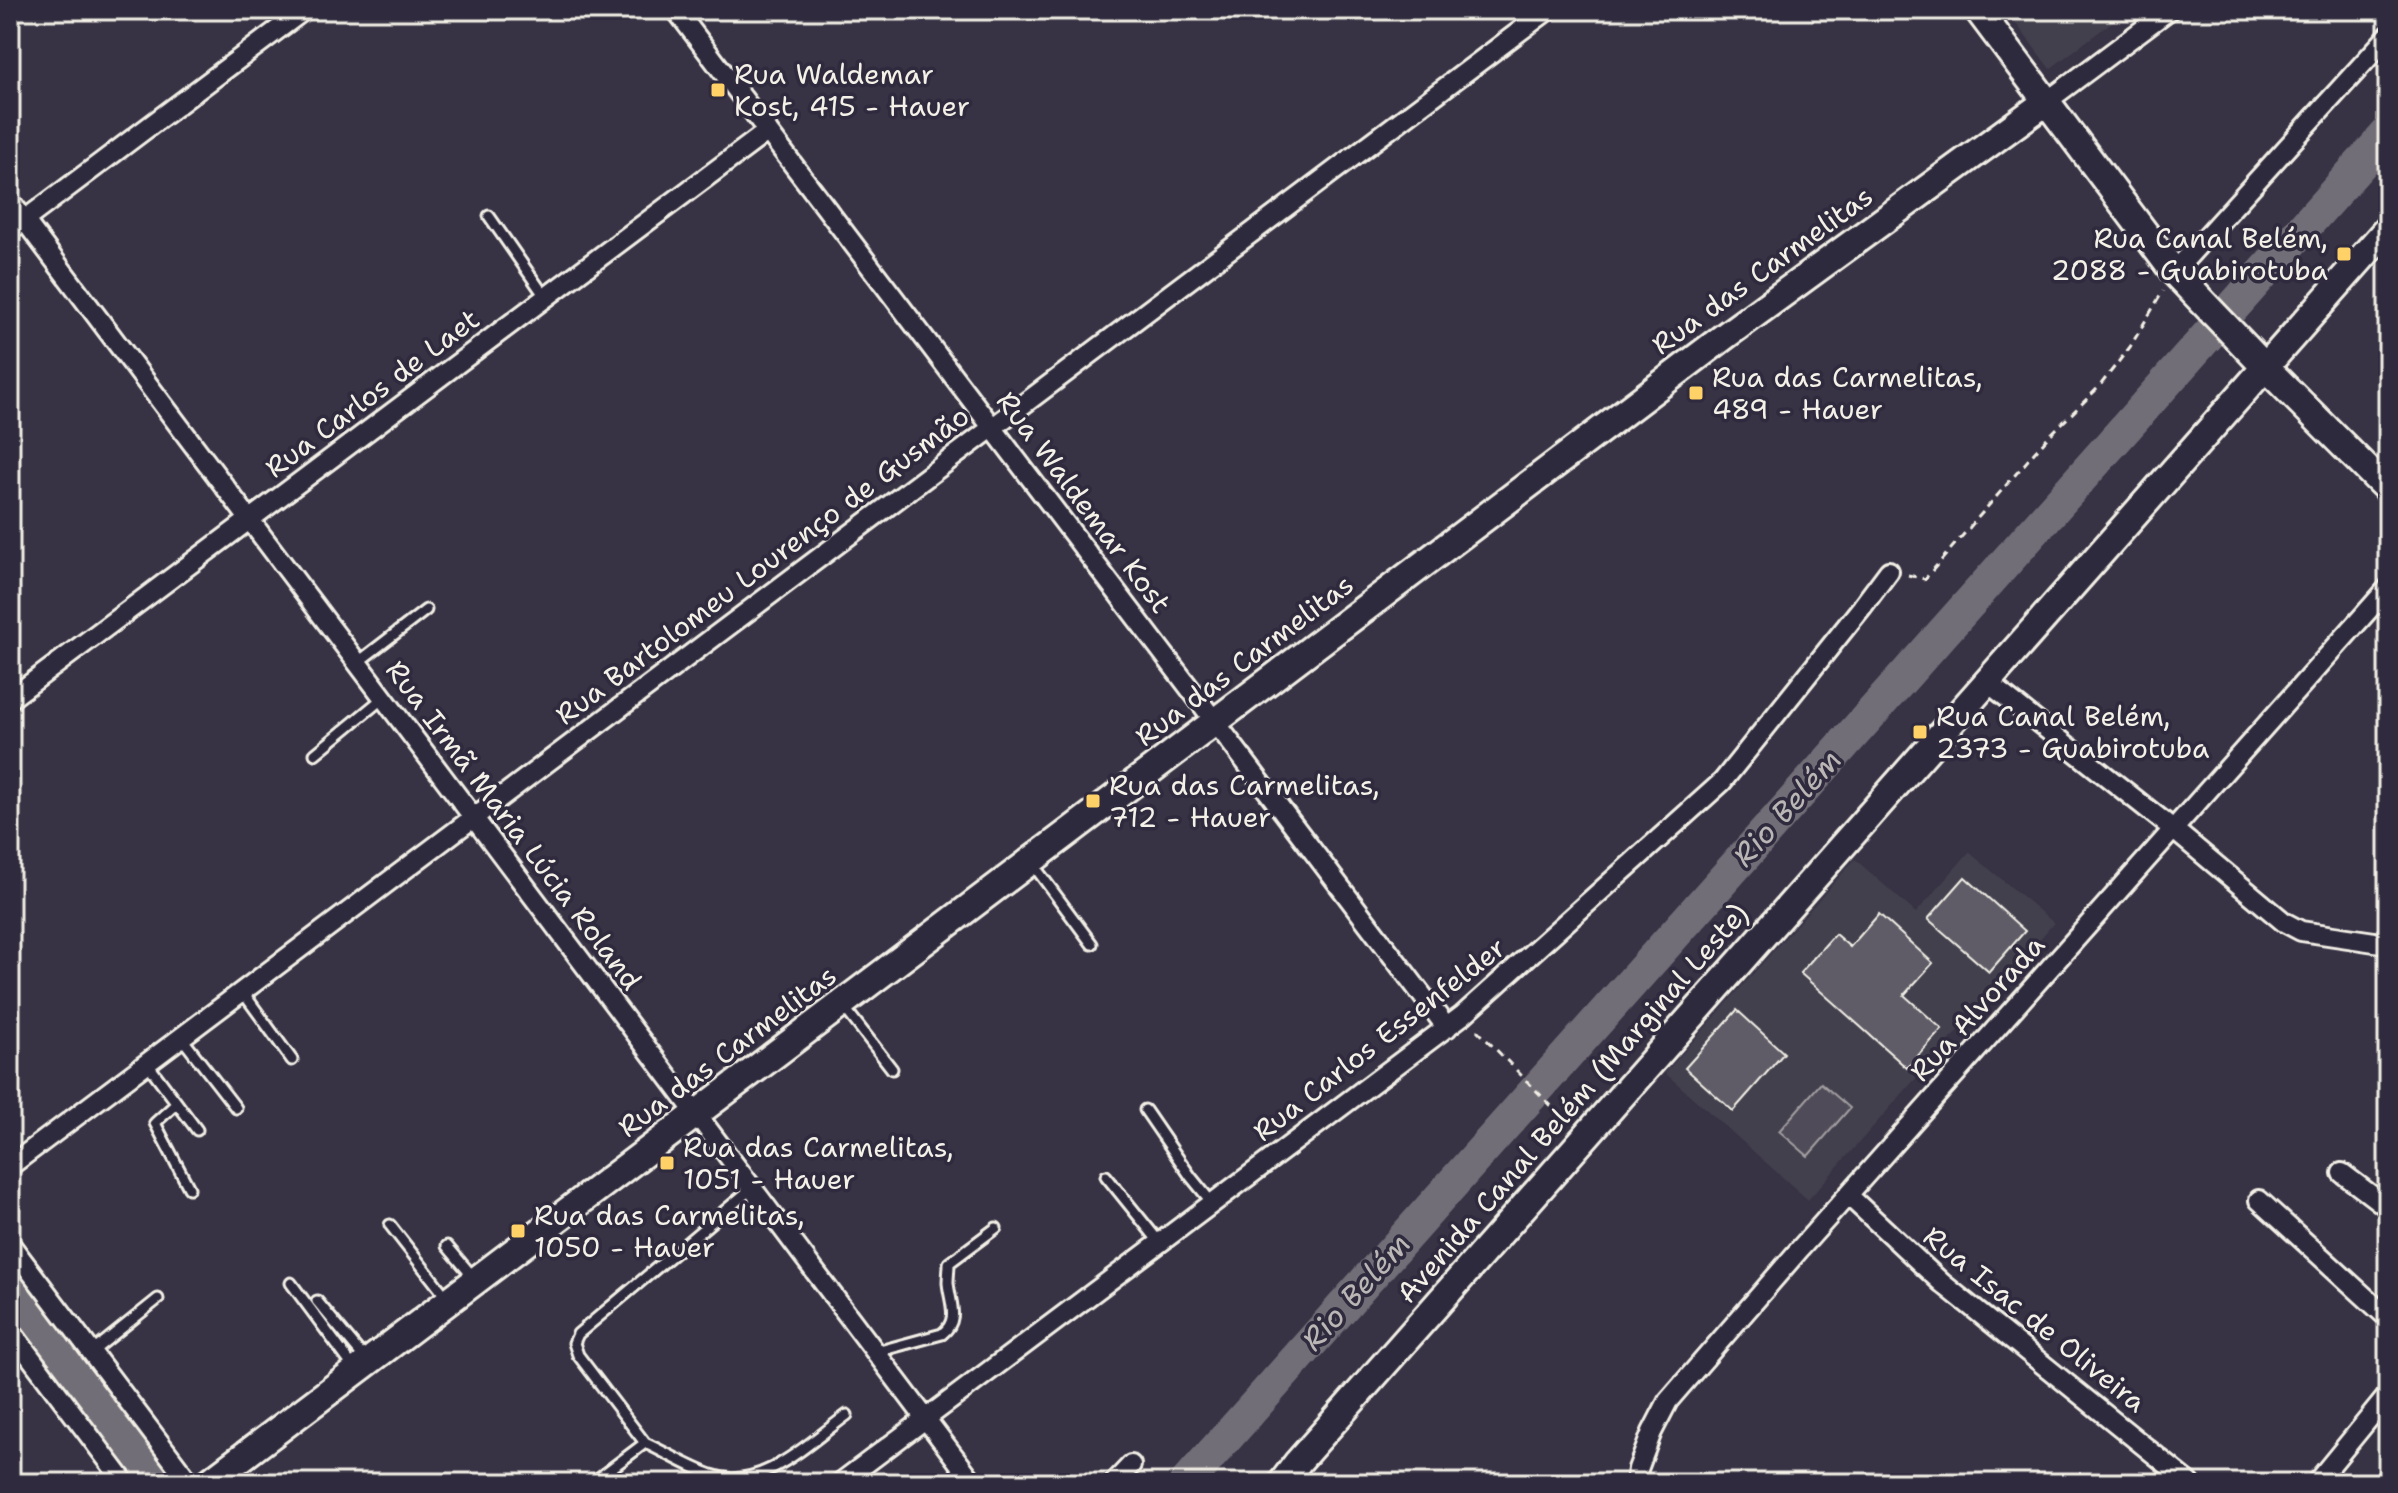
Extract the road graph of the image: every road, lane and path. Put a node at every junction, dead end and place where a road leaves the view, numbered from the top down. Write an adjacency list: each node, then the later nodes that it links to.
1 (304, 10): 11 (street)
2 (676, 10): 8 (street, Rua Waldemar Kost)
3 (1548, 10): 16 (street, Rua Bartolomeu Lourenço de Gusmão)
4 (1978, 10): 7 (street)
5 (2169, 10): 7 (street, Rua das Carmelitas)
6 (2388, 36): 13 (street)
7 (2046, 102): 13 (street); 26 (street, Rua das Carmelitas)
8 (768, 131): 14 (street, Rua Carlos de Laet); 16 (street, Rua Waldemar Kost)
9 (10, 201): 11 (street, Rua Irmã Maria Lúcia Roland)
10 (489, 216): 14 (lane)
11 (17, 225): 18 (street, Rua Irmã Maria Lúcia Roland)
12 (2388, 228): 15 (street, Avenida Canal Belém (Marginal Leste))
13 (2181, 280): 15 (street); 19 (path)
14 (546, 298): 18 (street, Rua Carlos de Laet)
15 (2257, 358): 17 (street); 23 (street, Avenida Canal Belém (Marginal Leste))
16 (992, 428): 26 (street, Rua Waldemar Kost); 28 (street, Rua Bartolomeu Lourenço de Gusmão)
17 (2388, 490)
18 (250, 520): 22 (street, Rua Irmã Maria Lúcia Roland); 25 (street, Rua Carlos de Laet)
19 (1889, 571): 35 (street, Rua Carlos Essenfelder)
20 (2388, 588): 29 (street, Rua Alvorada)
21 (426, 610): 22 (lane)
22 (357, 663): 24 (street, Rua Irmã Maria Lúcia Roland)
23 (1987, 682): 29 (street); 83 (street, Avenida Canal Belém (Marginal Leste))
24 (383, 698): 27 (lane); 28 (street, Rua Irmã Maria Lúcia Roland)
25 (10, 699)
26 (1215, 722): 30 (street, Rua das Carmelitas); 36 (street, Rua Waldemar Kost)
27 (315, 754)
28 (473, 818): 33 (street, Rua Bartolomeu Lourenço de Gusmão); 45 (street, Rua Irmã Maria Lúcia Roland)
29 (2173, 829): 32 (street); 52 (street, Rua Alvorada)
30 (1030, 861): 31 (lane); 34 (street, Rua das Carmelitas)
31 (1092, 944)
32 (2388, 944)
33 (242, 991): 37 (street, Rua Bartolomeu Lourenço de Gusmão); 38 (lane)
34 (842, 1004): 40 (lane); 45 (street, Rua das Carmelitas)
35 (1463, 1015): 36 (street, Rua Carlos Essenfelder); 44 (path)
36 (1447, 1028): 54 (street, Rua Carlos Essenfelder)
37 (181, 1037): 39 (street, Rua Bartolomeu Lourenço de Gusmão); 42 (lane)
38 (292, 1060)
39 (147, 1063): 41 (lane); 47 (street, Rua Bartolomeu Lourenço de Gusmão)
40 (892, 1069)
41 (177, 1103): 46 (lane); 50 (lane)
42 (236, 1108)
43 (1145, 1110): 54 (lane)
44 (1557, 1111)
45 (696, 1114): 51 (street, Rua Irmã Maria Lúcia Roland); 61 (street, Rua das Carmelitas)
46 (197, 1130)
47 (10, 1166)
48 (2342, 1173): 55 (street)
49 (1106, 1176): 58 (lane)
50 (189, 1188)
51 (752, 1188): 69 (street, Rua Irmã Maria Lúcia Roland); 74 (lane)
52 (1848, 1195): 84 (street, Rua Alvorada); 85 (street, Rua Isac de Oliveira)
53 (2259, 1200): 66 (street)
54 (1213, 1204): 58 (street, Rua Carlos Essenfelder)
55 (2388, 1208)
56 (390, 1225): 65 (lane)
57 (996, 1228): 69 (lane)
58 (1160, 1243): 73 (street, Rua Carlos Essenfelder)
59 (10, 1244): 68 (street)
60 (447, 1246): 61 (lane)
61 (476, 1281): 65 (street, Rua das Carmelitas)
62 (291, 1283): 70 (lane)
63 (158, 1299): 68 (lane)
64 (317, 1301): 70 (lane)
65 (449, 1301): 70 (street, Rua das Carmelitas)
66 (2388, 1318)
67 (10, 1330): 76 (street)
68 (92, 1352): 77 (street)
69 (876, 1352): 73 (street, Rua Irmã Maria Lúcia Roland)
70 (362, 1367): 78 (street, Rua das Carmelitas)
71 (2388, 1395): 86 (street)
72 (847, 1415): 74 (lane)
73 (926, 1419): 80 (street, Rua Carlos Essenfelder); 81 (street, Rua Irmã Maria Lúcia Roland)
74 (645, 1443): 79 (lane)
75 (1131, 1465): 82 (street)
76 (125, 1483)
77 (190, 1483)
78 (208, 1483)
79 (592, 1483)
80 (840, 1483)
81 (974, 1483)
82 (1114, 1483)
83 (1282, 1483)
84 (1636, 1483)
85 (2190, 1483)
86 (2316, 1483)

